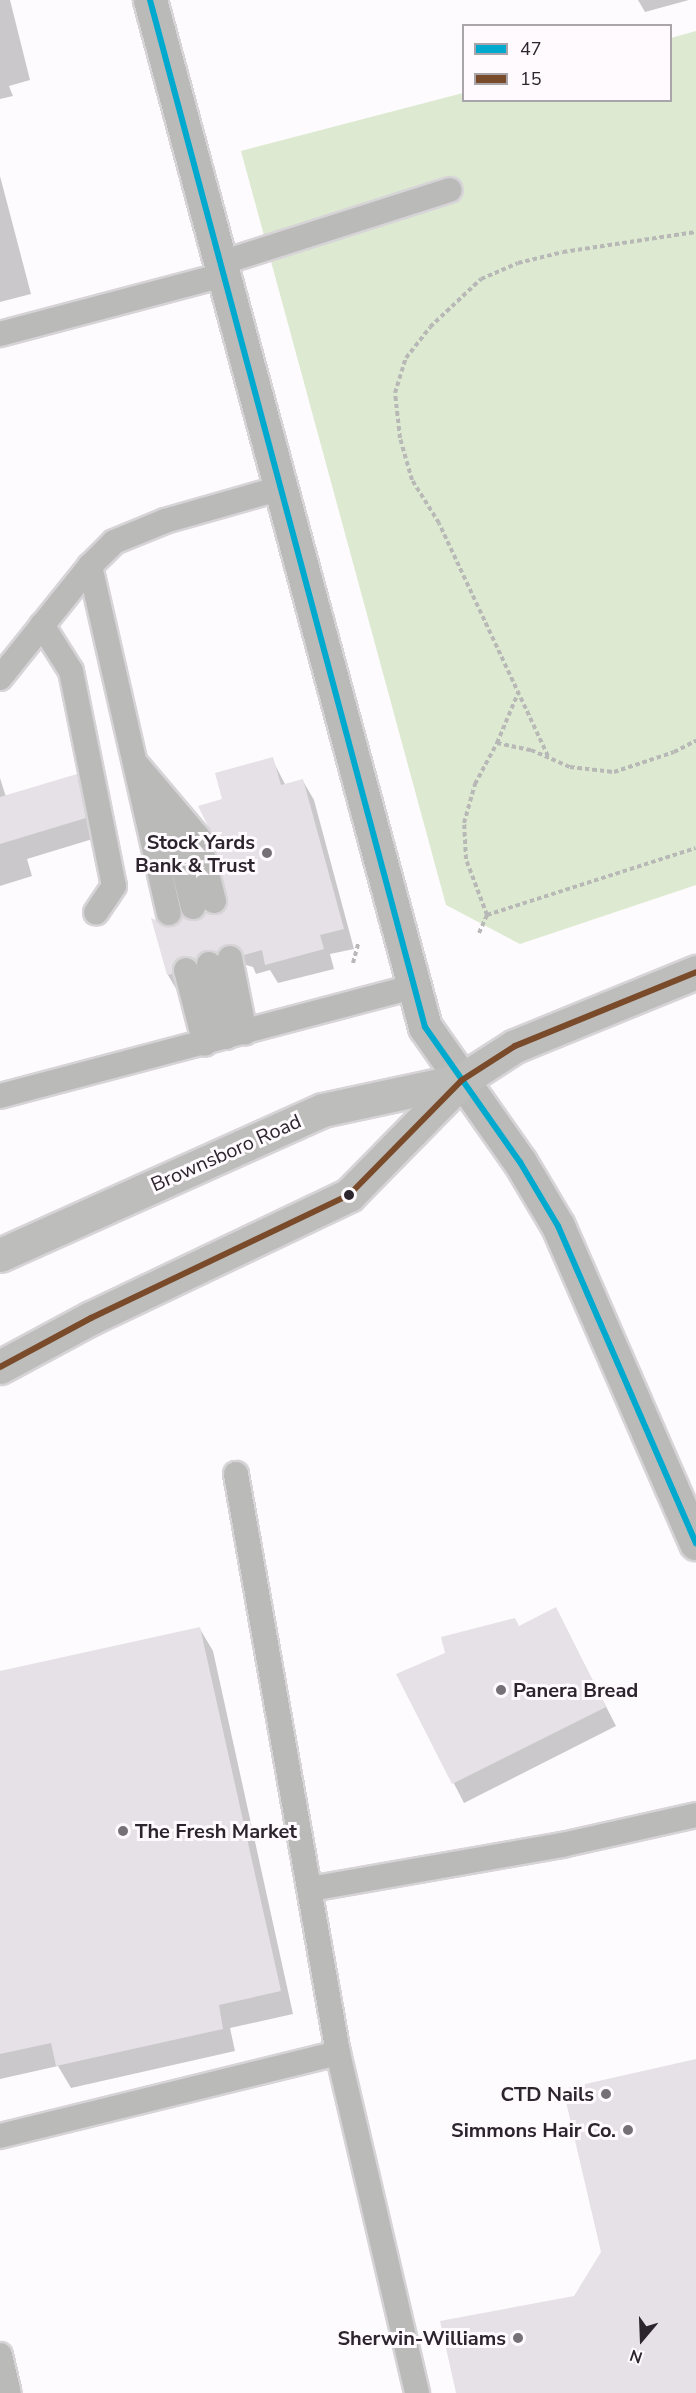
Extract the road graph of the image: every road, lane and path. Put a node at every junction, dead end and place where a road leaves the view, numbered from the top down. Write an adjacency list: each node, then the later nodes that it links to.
1 (150, 0): 4 (street)
2 (450, 190): 4 (lane)
3 (696, 232): 10 (path)
4 (223, 269): 5 (lane); 6 (street)
5 (0, 334)
6 (281, 488): 7 (lane); 22 (street)
7 (90, 566): 8 (lane); 14 (lane)
8 (42, 625): 9 (lane); 17 (lane)
9 (0, 678)
10 (518, 693): 12 (path); 13 (path)
11 (696, 741): 13 (path)
12 (497, 743): 13 (path); 19 (path)
13 (548, 756)
14 (134, 762): 16 (lane); 18 (lane)
15 (696, 848): 19 (path)
16 (203, 904)
17 (96, 913)
18 (170, 914)
19 (487, 915): 20 (path)
20 (479, 933)
21 (696, 972): 24 (main road, Brownsboro Road)
22 (414, 987): 23 (lane); 24 (street)
23 (225, 1038): 23 (lane); 25 (lane)
24 (462, 1080): 26 (main road, Brownsboro Road); 27 (main road, Brownsboro Road); 29 (street)
25 (0, 1096)
26 (0, 1256)
27 (0, 1367)
28 (236, 1474): 31 (lane)
29 (696, 1543)
30 (696, 1815): 31 (lane)
31 (310, 1889): 32 (lane)
32 (338, 2053): 33 (lane); 36 (lane)
33 (0, 2136)
34 (0, 2355): 35 (lane)
35 (9, 2393)
36 (417, 2393)

